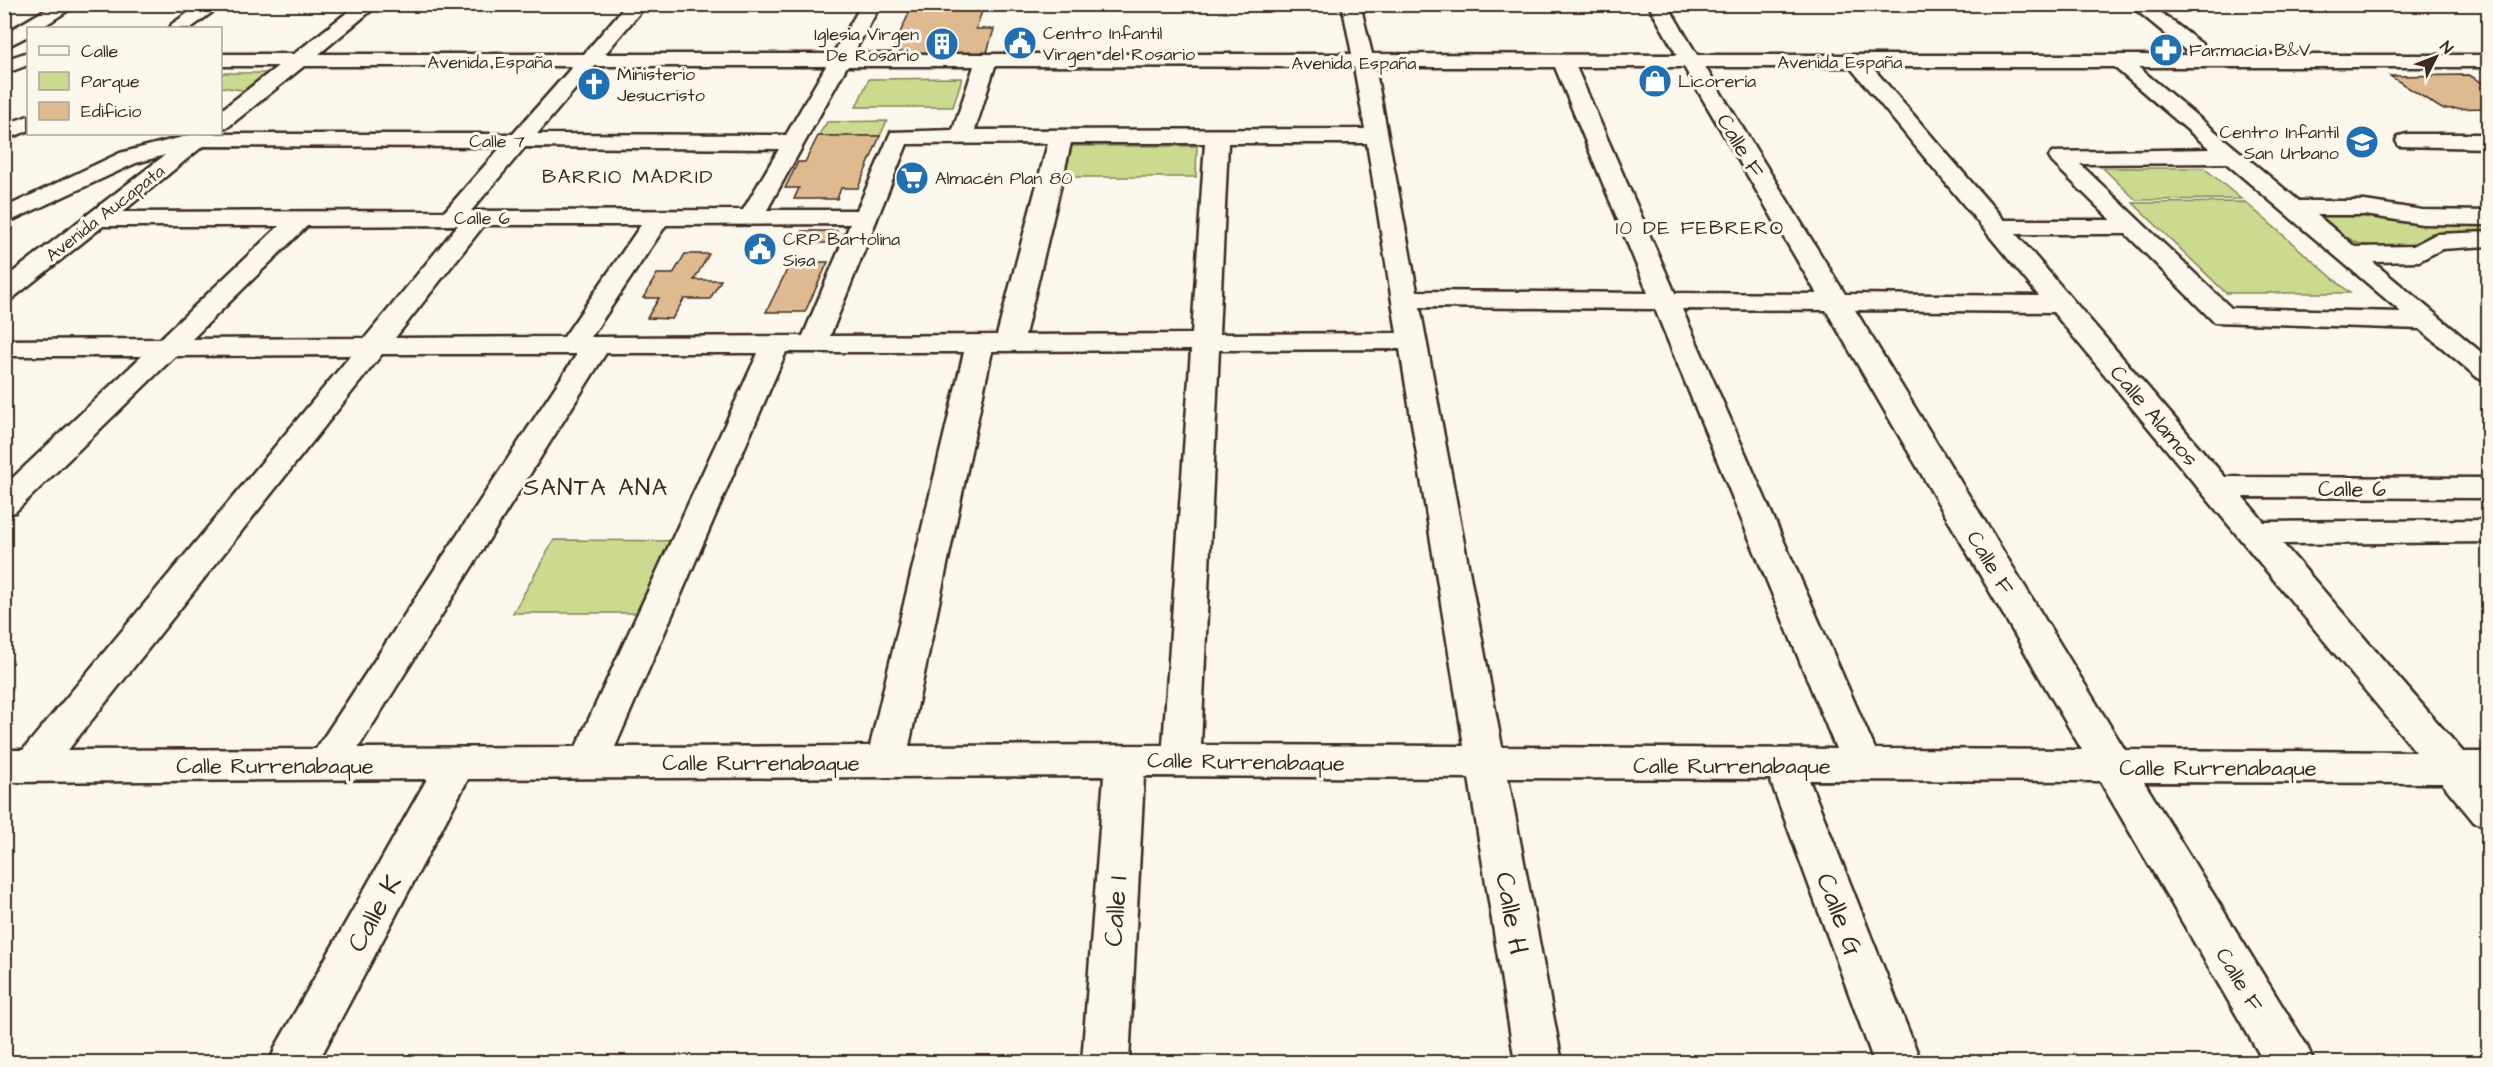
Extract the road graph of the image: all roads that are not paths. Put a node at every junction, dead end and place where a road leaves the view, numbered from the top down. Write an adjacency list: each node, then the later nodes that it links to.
1 (69, 4): 10 (street)
2 (214, 4): 11 (street)
3 (638, 4): 19 (street)
4 (872, 4): 20 (street)
5 (1351, 4): 27 (street, Calle H)
6 (1657, 4): 22 (street, Calle F)
7 (2138, 4): 25 (street)
8 (370, 5): 9 (street); 18 (street)
9 (387, 5)
10 (30, 27)
11 (180, 27)
12 (27, 29): 13 (street)
13 (4, 42)
14 (4, 52): 15 (street)
15 (27, 58)
16 (27, 58): 29 (street)
17 (222, 60): 18 (street, Avenida España)
18 (297, 62): 19 (street, Avenida España); 31 (street)
19 (587, 62): 20 (street, Avenida España); 40 (street)
20 (841, 62): 21 (street, Avenida España); 43 (street)
21 (986, 62): 27 (street, Avenida España); 37 (street)
22 (1691, 62): 23 (street, Avenida España); 28 (street, Avenida España); 61 (street, Calle F)
23 (1857, 62): 24 (street, Avenida España); 54 (street, Calle Alamos)
24 (2120, 62): 25 (street, Avenida España); 44 (street)
25 (2213, 62): 26 (street, Avenida España)
26 (2488, 62)
27 (1364, 63): 28 (street, Avenida España); 36 (street, Calle H)
28 (1563, 63): 60 (street)
29 (4, 68)
30 (222, 93): 31 (street)
31 (251, 98): 32 (street)
32 (222, 120)
33 (27, 123): 34 (street)
34 (4, 134)
35 (202, 136): 40 (street, Calle 7); 49 (street, Calle 7); 53 (street, Avenida Aucapata)
36 (1377, 136): 39 (street); 59 (street, Calle H)
37 (962, 137): 38 (street); 48 (street)
38 (1061, 137): 39 (street); 66 (street)
39 (1217, 137): 65 (street)
40 (518, 141): 43 (street, Calle 7); 51 (street)
41 (2407, 141): 42 (street)
42 (2488, 141)
43 (794, 142): 47 (street)
44 (2231, 156): 45 (street); 55 (street)
45 (2294, 208): 52 (street); 57 (street)
46 (659, 217): 47 (street, Calle 6); 51 (street, Calle 6); 69 (street)
47 (751, 217): 48 (street, Calle 6)
48 (866, 217): 68 (street)
49 (4, 218)
50 (301, 218): 51 (street, Calle 6); 53 (street, Calle 6); 71 (street)
51 (464, 218): 70 (street)
52 (2488, 218)
53 (97, 219): 58 (street, Avenida Aucapata)
54 (1997, 227): 55 (street); 62 (street, Calle Alamos)
55 (2133, 227): 63 (street)
56 (2488, 239): 57 (street)
57 (2349, 255): 63 (street)
58 (4, 292)
59 (1405, 299): 60 (street); 64 (street, Calle H)
60 (1665, 302): 61 (street); 87 (street)
61 (1836, 303): 62 (street); 89 (street, Calle F)
62 (2062, 304): 74 (street, Calle Alamos)
63 (2427, 321): 73 (street)
64 (1412, 341): 65 (street); 85 (street, Calle H)
65 (1204, 342): 66 (street); 80 (street)
66 (995, 343): 68 (street); 81 (street)
67 (776, 344): 68 (street); 69 (street); 82 (street)
68 (813, 344)
69 (584, 345): 70 (street); 83 (street)
70 (372, 346): 71 (street); 88 (street)
71 (168, 347): 72 (street); 76 (street)
72 (4, 348)
73 (2488, 372)
74 (2216, 487): 75 (street, Calle 6); 78 (street, Calle Alamos)
75 (2488, 488)
76 (4, 505)
77 (2488, 531): 78 (street, Calle 6)
78 (2254, 533): 90 (street, Calle Alamos)
79 (1125, 760): 80 (street, Calle Rurrenabaque); 81 (street, Calle Rurrenabaque); 93 (street, Calle I)
80 (1181, 761): 85 (street, Calle Rurrenabaque)
81 (886, 762): 82 (street, Calle Rurrenabaque)
82 (588, 763): 84 (street, Calle Rurrenabaque)
83 (327, 764): 84 (street, Calle Rurrenabaque); 88 (street, Calle Rurrenabaque)
84 (456, 764): 92 (street, Calle K)
85 (1486, 764): 86 (street, Calle Rurrenabaque); 94 (street, Calle H)
86 (1784, 765): 87 (street, Calle Rurrenabaque); 95 (street, Calle G)
87 (1862, 765): 89 (street, Calle Rurrenabaque)
88 (19, 766)
89 (2113, 766): 90 (street, Calle Rurrenabaque); 96 (street, Calle F)
90 (2471, 768): 91 (street, Calle Alamos)
91 (2488, 810)
92 (293, 1062)
93 (1105, 1062)
94 (1538, 1062)
95 (1897, 1062)
96 (2290, 1062)

